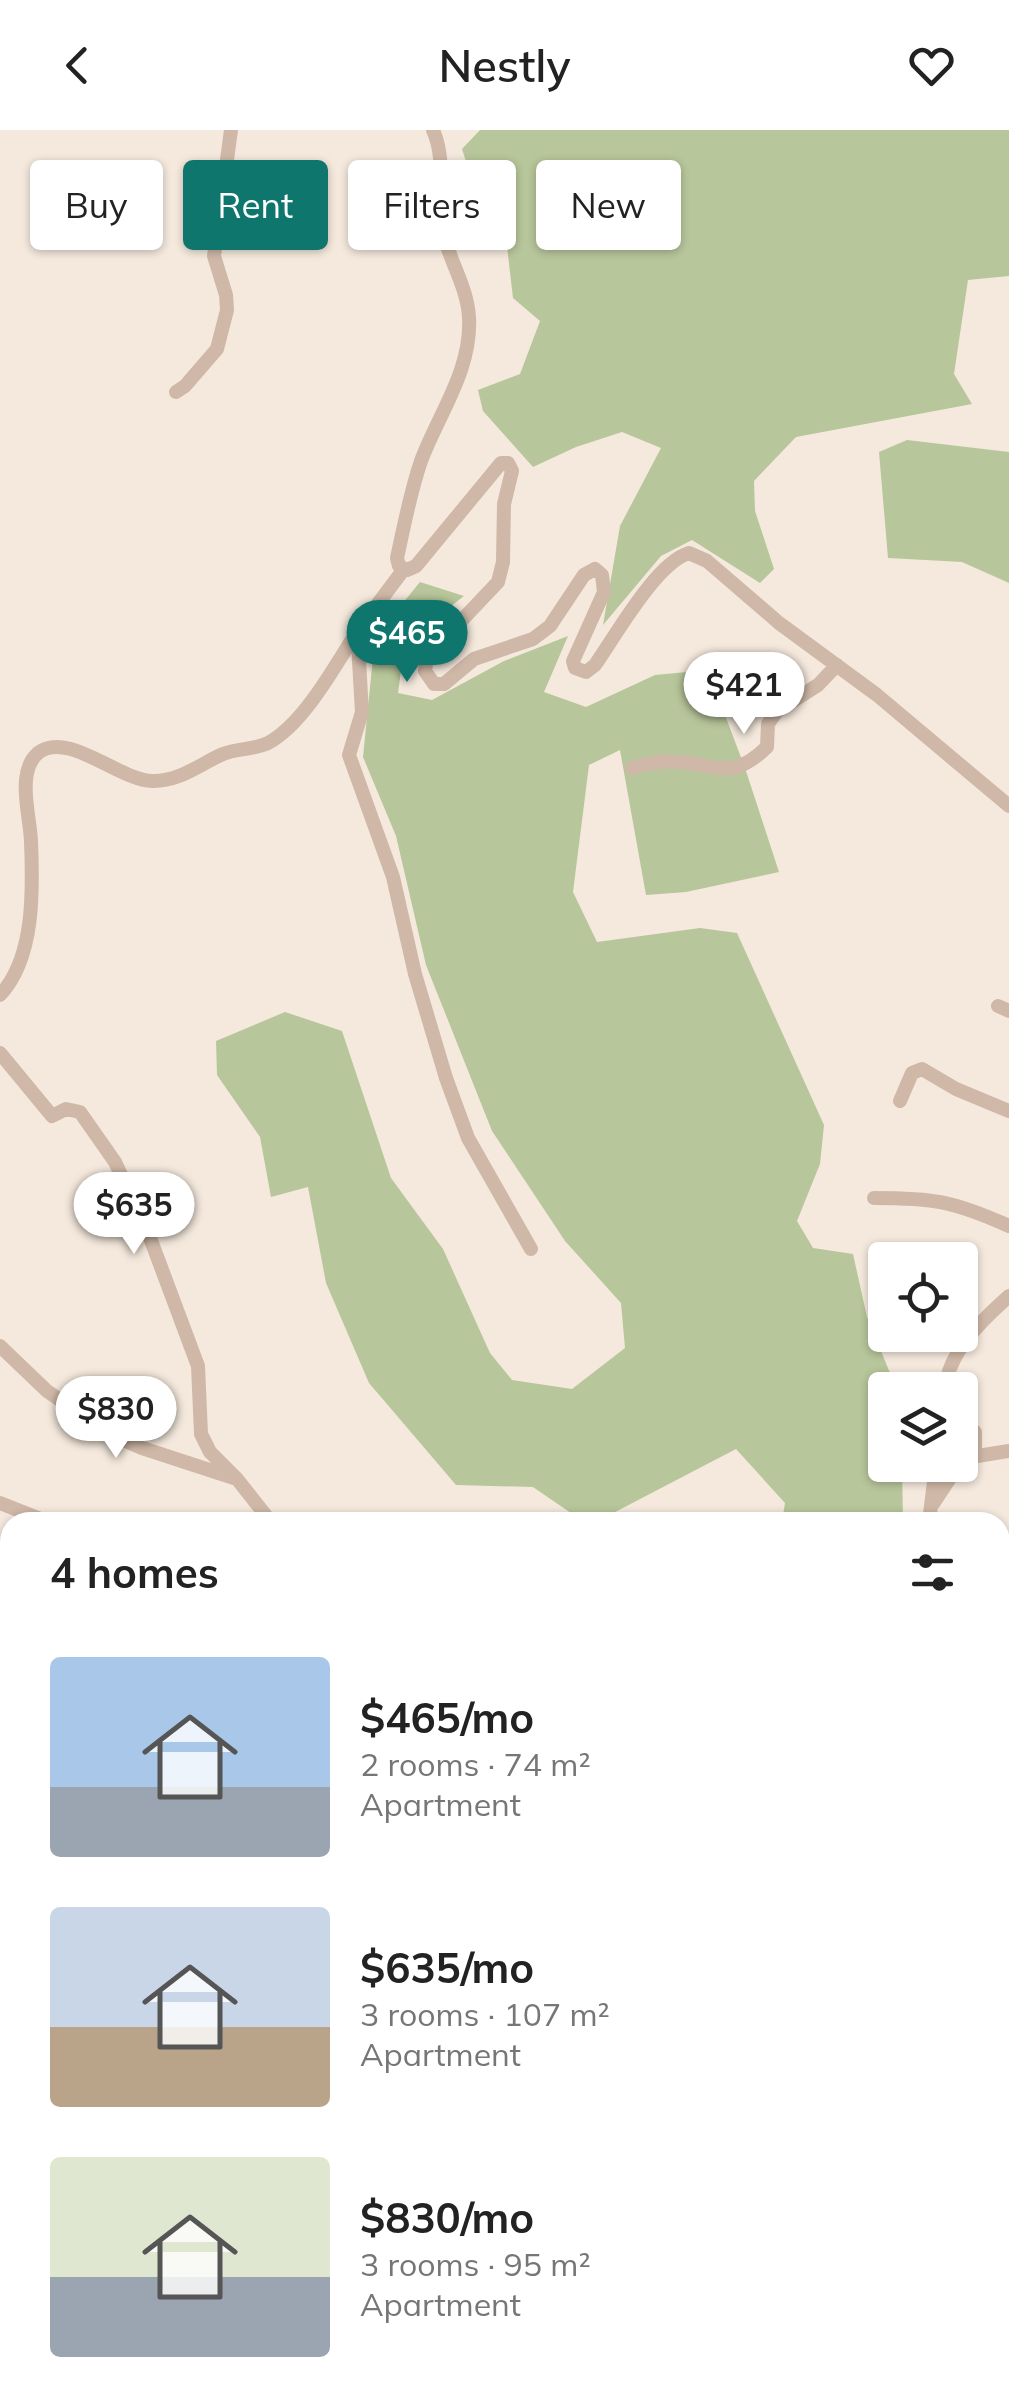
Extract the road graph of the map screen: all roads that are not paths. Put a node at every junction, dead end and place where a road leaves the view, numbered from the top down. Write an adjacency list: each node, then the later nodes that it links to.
1 (231, 130): 3 (street)
2 (432, 130): 4 (street)
3 (176, 392)
4 (404, 569): 5 (street); 6 (street)
5 (362, 625): 9 (street); 15 (street)
6 (837, 665): 7 (street); 8 (street)
7 (632, 768)
8 (1009, 806)
9 (0, 995)
10 (0, 1053): 22 (street)
11 (900, 1100): 12 (street)
12 (1009, 1111)
13 (874, 1198): 14 (street)
14 (1009, 1226)
15 (531, 1249)
16 (1009, 1296): 18 (street)
17 (0, 1346): 22 (street)
18 (950, 1372)
19 (978, 1437): 20 (street)
20 (1009, 1449): 21 (street)
21 (978, 1458)
22 (237, 1479): 25 (street)
23 (934, 1482): 26 (street)
24 (952, 1482): 27 (street)
25 (263, 1512)
26 (930, 1512)
27 (933, 1512)

